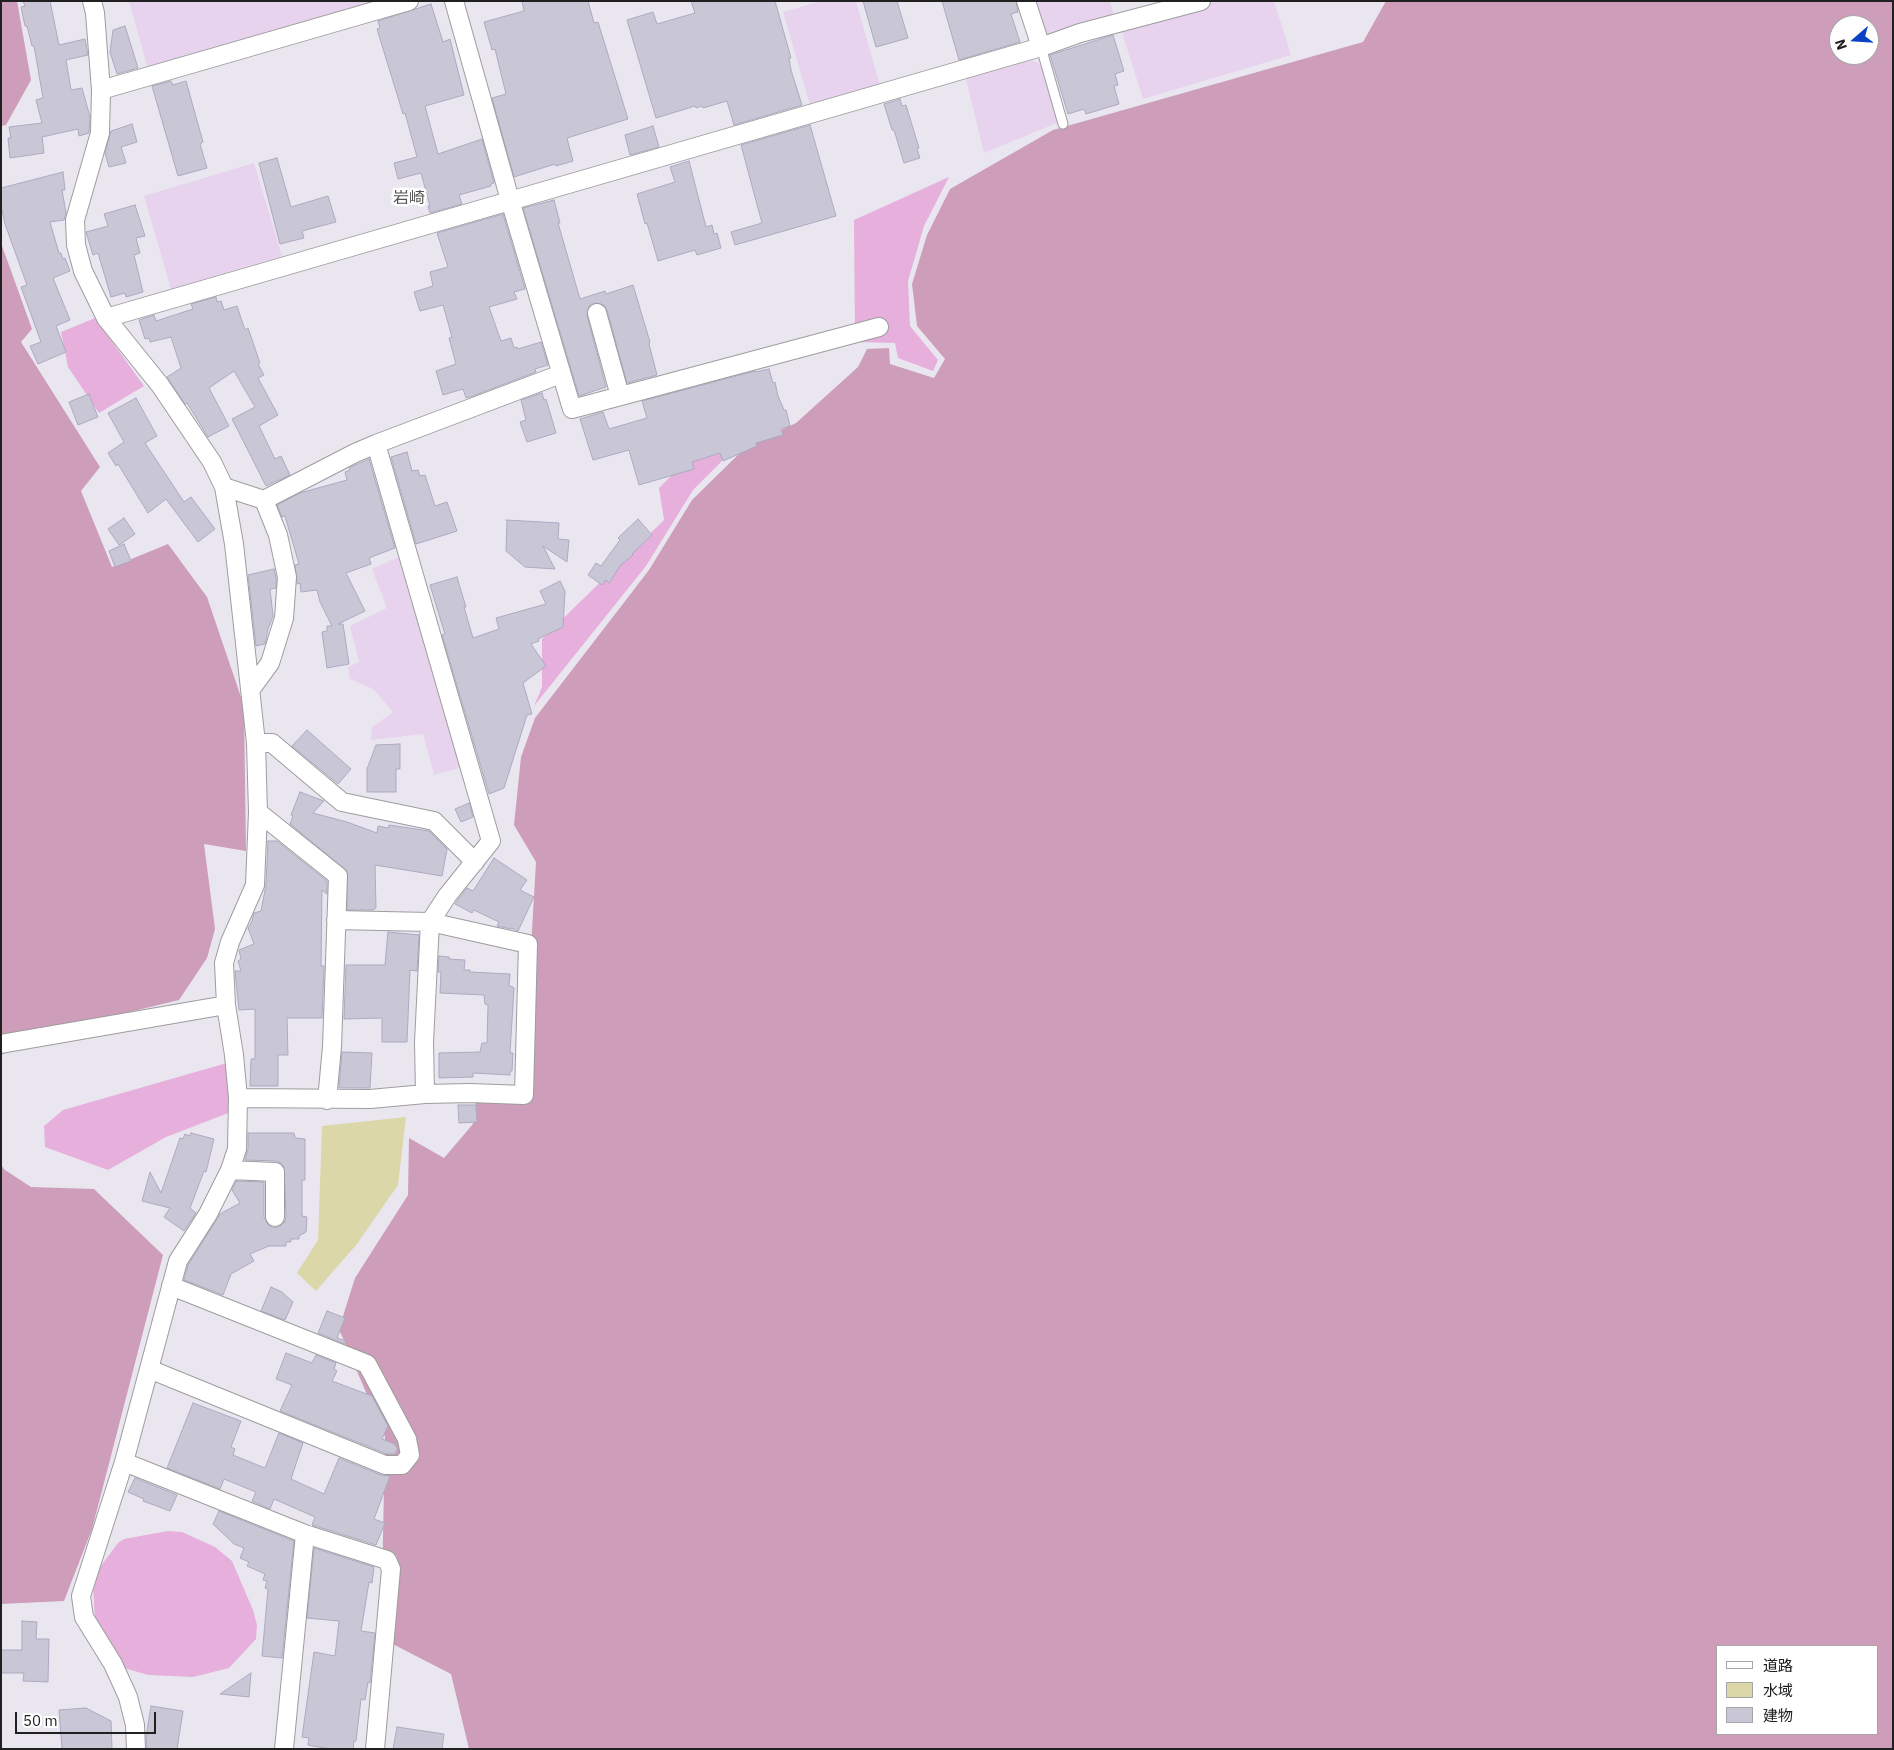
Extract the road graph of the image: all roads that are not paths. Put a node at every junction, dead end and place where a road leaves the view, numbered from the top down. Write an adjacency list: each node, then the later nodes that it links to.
1 (92, 1): 7 (street)
2 (409, 1): 7 (street)
3 (454, 1): 9 (street)
4 (1026, 1): 6 (street)
5 (1201, 1): 6 (street)
6 (1041, 46): 8 (lane); 9 (street)
7 (101, 90): 11 (street)
8 (1063, 124)
9 (510, 200): 11 (street); 13 (street)
10 (597, 312): 14 (street)
11 (106, 318): 16 (street)
12 (879, 327): 14 (street)
13 (561, 374): 14 (street); 15 (street)
14 (620, 396)
15 (376, 444): 17 (street); 21 (street)
16 (224, 487): 17 (street); 18 (street)
17 (264, 500): 18 (street)
18 (252, 689): 19 (street)
19 (256, 743): 20 (street); 21 (street)
20 (258, 812): 22 (street); 24 (street)
21 (475, 862): 23 (street)
22 (336, 920): 23 (street); 28 (street)
23 (430, 922): 26 (street); 26 (street)
24 (226, 1005): 25 (street); 27 (street)
25 (1, 1044)
26 (425, 1094): 28 (street)
27 (238, 1098): 28 (street); 29 (street)
28 (327, 1100)
29 (230, 1170): 30 (street); 31 (street)
30 (275, 1217)
31 (171, 1286): 32 (street); 32 (street)
32 (149, 1369): 33 (street)
33 (124, 1462): 34 (street); 35 (street)
34 (305, 1534): 36 (street); 37 (street)
35 (136, 1749)
36 (284, 1749)
37 (375, 1749)

